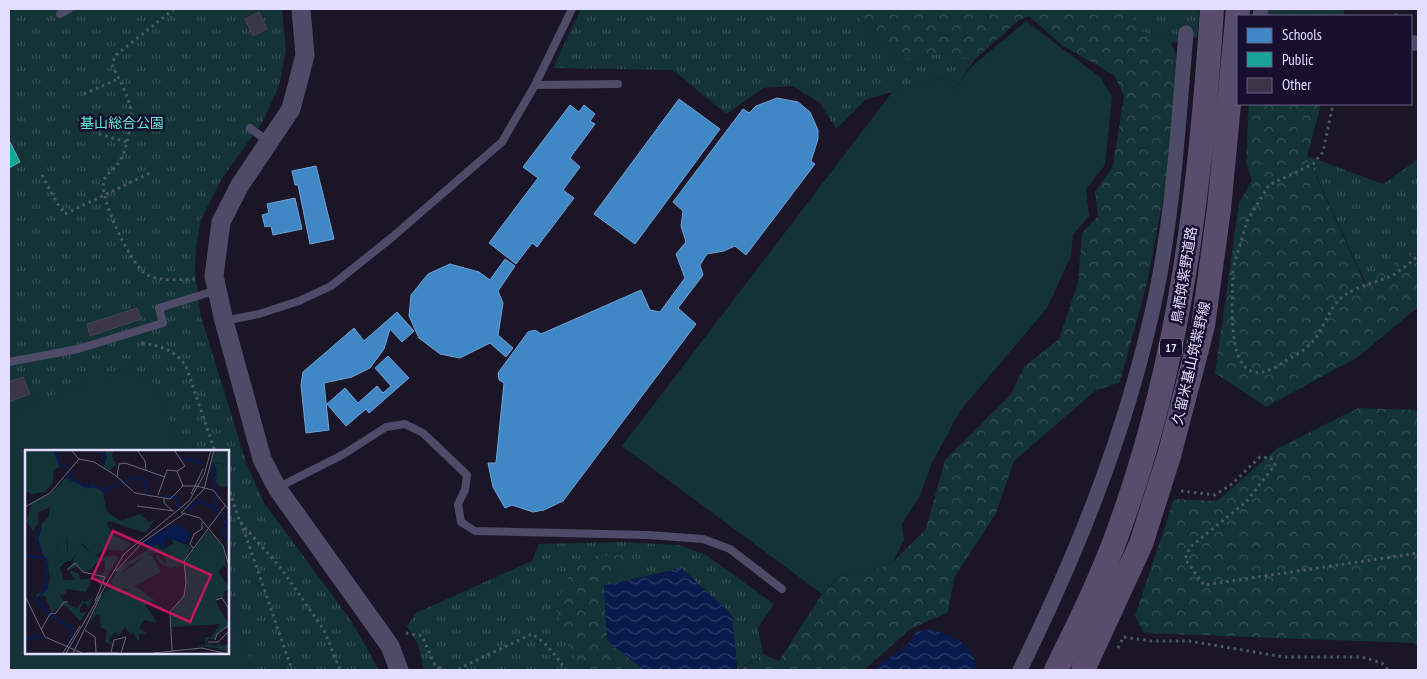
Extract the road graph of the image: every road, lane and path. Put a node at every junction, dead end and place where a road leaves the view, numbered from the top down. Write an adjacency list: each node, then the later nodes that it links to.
1 (69, 9): 6 (lane)
2 (174, 9): 9 (path)
3 (301, 9): 17 (street)
4 (572, 9): 11 (lane)
5 (1212, 9): 42 (main road, 鳥栖筑紫野道路 / 17)
6 (60, 14)
7 (1237, 20): 43 (main road, 久留米基山筑紫野線 / 17)
8 (1186, 33): 41 (street)
9 (118, 80): 12 (path); 16 (path)
10 (618, 84): 11 (lane)
11 (535, 85): 23 (lane)
12 (84, 94)
13 (1333, 105): 21 (path)
14 (250, 128): 17 (lane)
15 (99, 134): 16 (path)
16 (127, 142): 20 (path)
17 (269, 142): 22 (street)
18 (150, 173): 20 (path)
19 (42, 175): 20 (path)
20 (104, 196): 22 (path)
21 (1418, 256)
22 (209, 284): 23 (street); 25 (lane)
23 (224, 321): 27 (street)
24 (157, 345): 26 (path)
25 (9, 362)
26 (214, 450)
27 (277, 488): 32 (lane); 37 (street)
28 (229, 489): 30 (path)
29 (1181, 491): 31 (path)
30 (240, 522): 35 (path); 36 (path)
31 (1418, 553)
32 (782, 589)
33 (406, 633): 38 (path)
34 (1124, 637): 44 (path)
35 (292, 670)
36 (340, 670)
37 (399, 670)
38 (442, 670)
39 (460, 670): 40 (path)
40 (566, 670)
41 (1020, 670)
42 (1056, 670)
43 (1083, 670)
44 (1388, 670)

